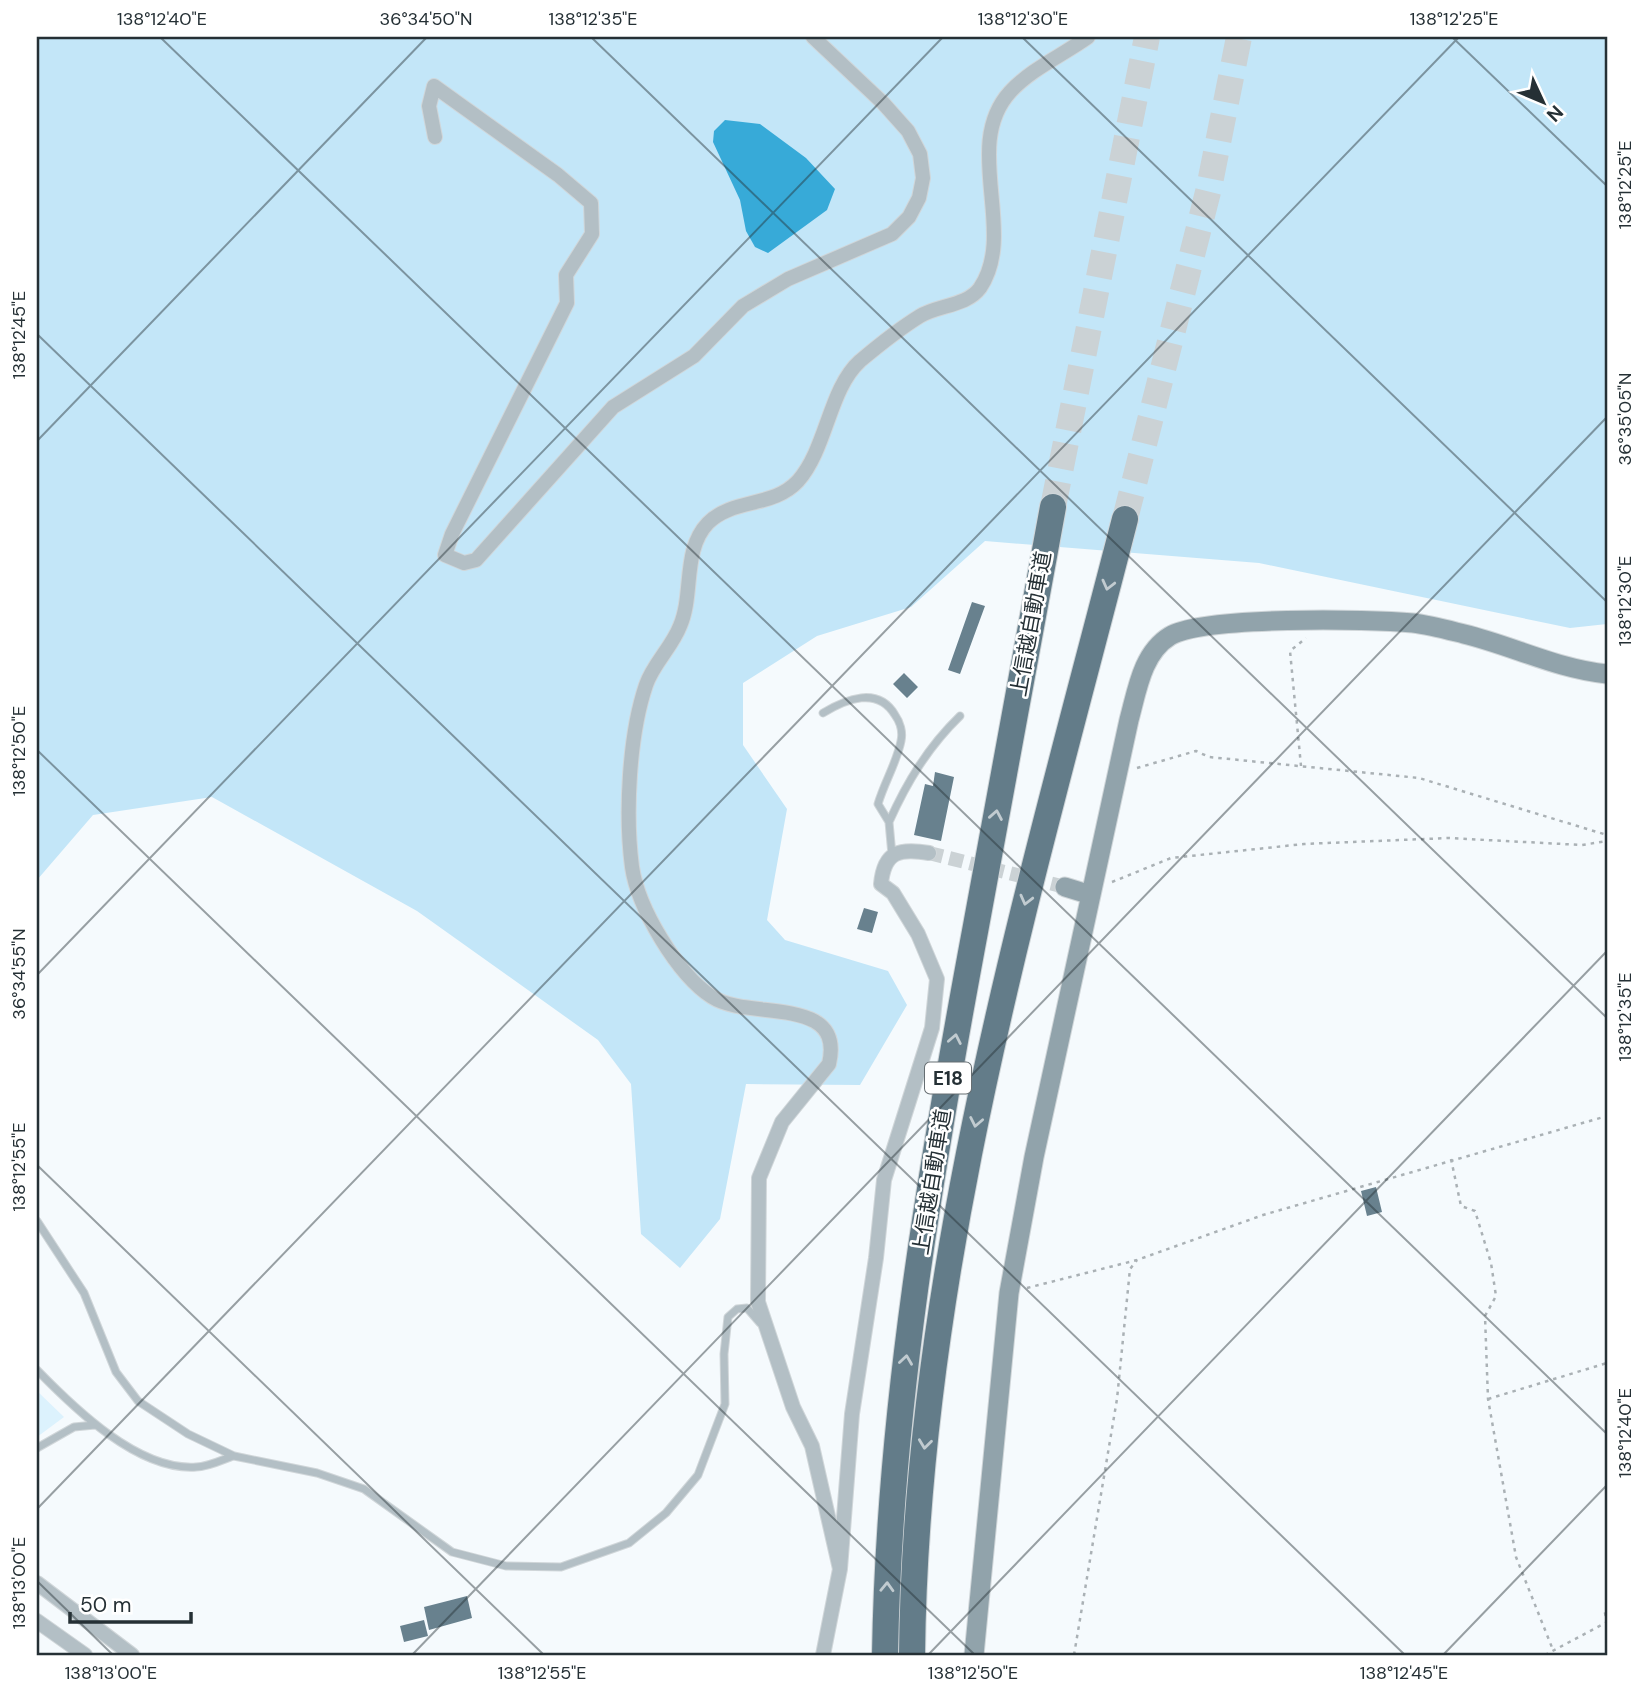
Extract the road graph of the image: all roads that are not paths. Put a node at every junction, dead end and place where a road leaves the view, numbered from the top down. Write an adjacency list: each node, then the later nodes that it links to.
1 (813, 37): 3 (street)
2 (1087, 37): 15 (street)
3 (435, 137)
4 (1053, 507): 26 (highway, 上信越自動車道 / E18, one-way to 4)
5 (1125, 519): 27 (highway, 上信越自動車道 / E18, one-way to 27)
6 (1607, 674): 13 (street)
7 (822, 713): 9 (lane)
8 (960, 716): 9 (lane)
9 (890, 822): 11 (lane)
10 (929, 853): 11 (street)
11 (891, 855): 20 (street)
12 (1065, 887): 13 (street)
13 (1091, 895): 28 (street)
14 (37, 1220): 19 (lane)
15 (768, 1331): 19 (lane); 20 (street)
16 (37, 1370): 17 (lane)
17 (95, 1425): 18 (lane); 19 (lane)
18 (37, 1448)
19 (234, 1456)
20 (840, 1569): 25 (street)
21 (37, 1583): 24 (street)
22 (37, 1621): 23 (street)
23 (85, 1655)
24 (132, 1655)
25 (823, 1655)
26 (885, 1655)
27 (912, 1655)
28 (974, 1655)

